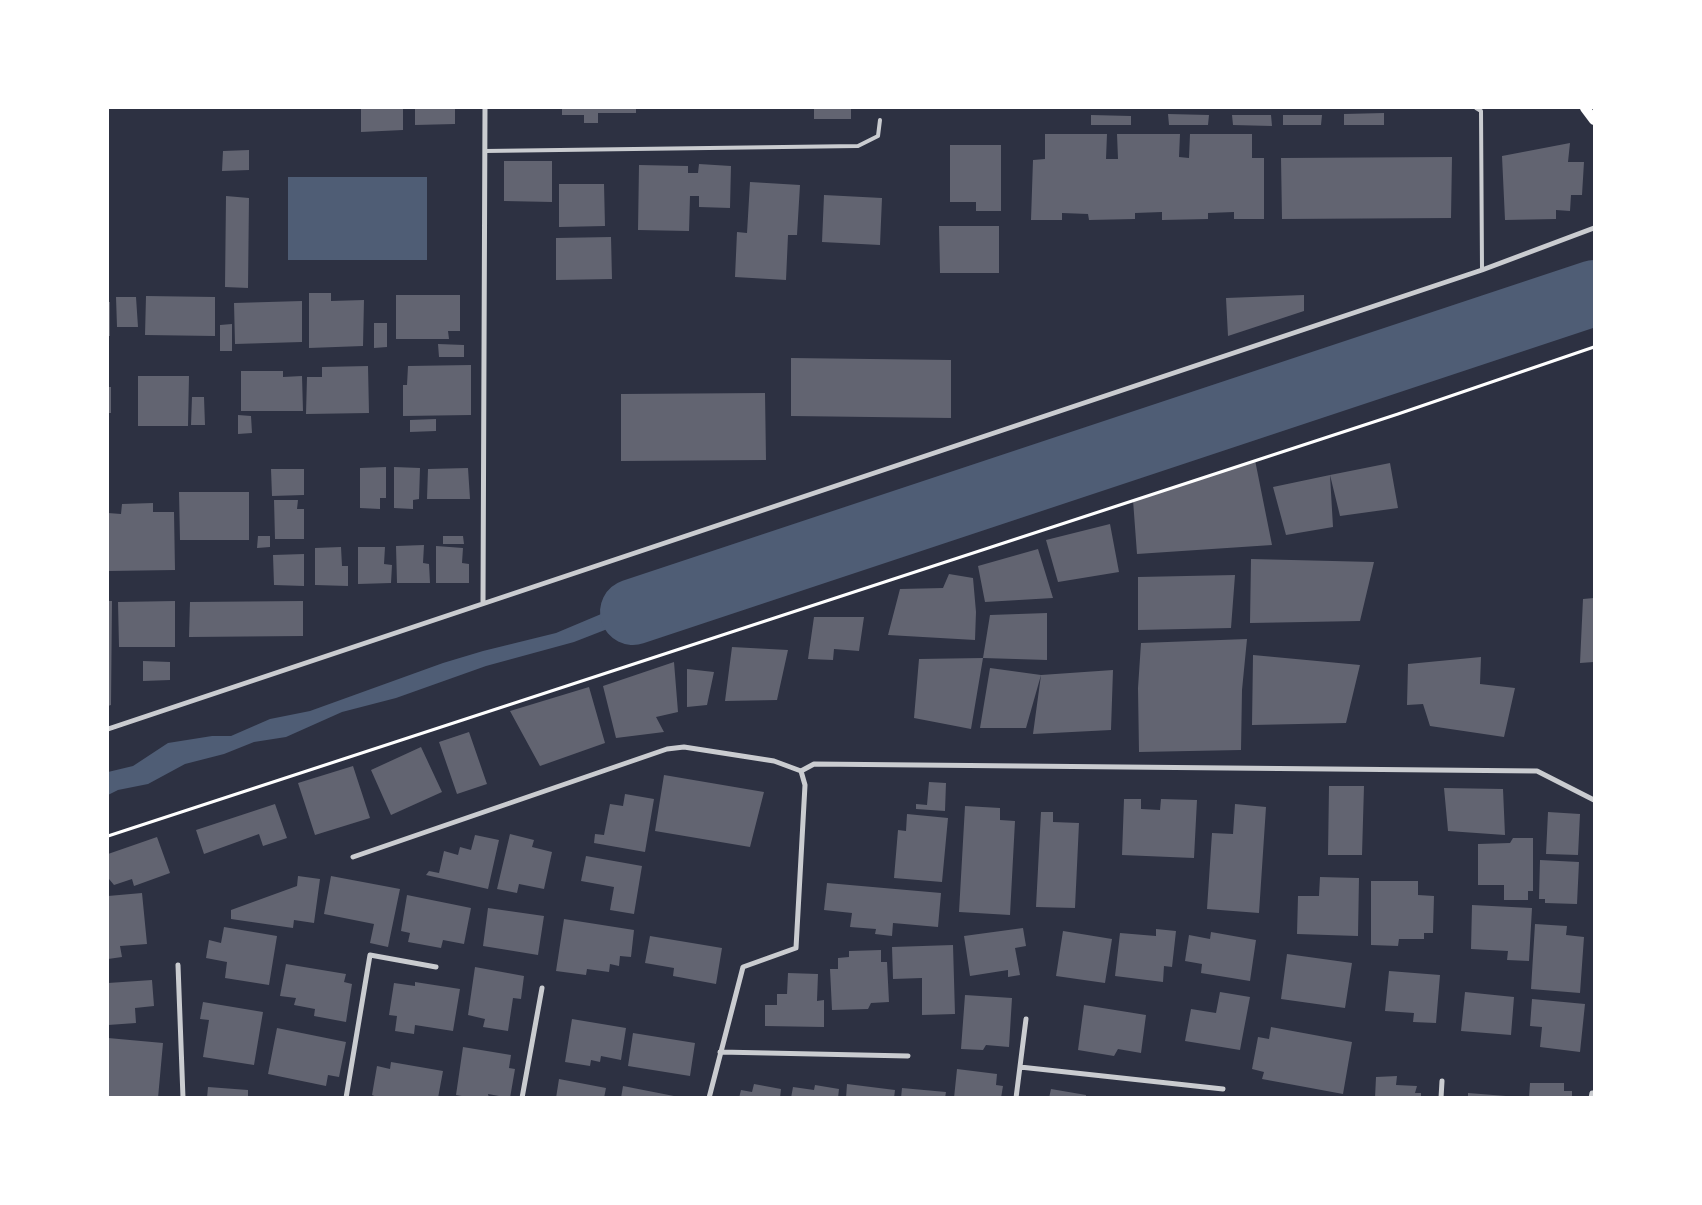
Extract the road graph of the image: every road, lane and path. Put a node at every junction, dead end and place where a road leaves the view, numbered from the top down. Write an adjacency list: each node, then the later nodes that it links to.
1 (485, 108): 6 (street)
2 (1476, 108): 8 (lane)
3 (1585, 108): 5 (main road)
4 (880, 120): 6 (lane)
5 (1594, 120)
6 (485, 151): 10 (street)
7 (1594, 228): 8 (street)
8 (1482, 270): 10 (street)
9 (1594, 347): 14 (path)
10 (483, 603): 11 (street)
11 (108, 728)
12 (800, 770): 13 (street); 15 (street); 20 (street)
13 (1594, 800)
14 (108, 836)
15 (353, 858)
16 (178, 965): 26 (street)
17 (436, 968): 27 (street)
18 (542, 988): 28 (street)
19 (1026, 1018): 22 (street)
20 (720, 1052): 21 (street); 29 (street)
21 (908, 1056)
22 (1020, 1067): 24 (street); 30 (street)
23 (1442, 1081): 31 (street)
24 (1223, 1089)
25 (1594, 1093): 32 (street)
26 (183, 1098)
27 (346, 1098)
28 (522, 1098)
29 (709, 1098)
30 (1016, 1098)
31 (1441, 1098)
32 (1592, 1098)

